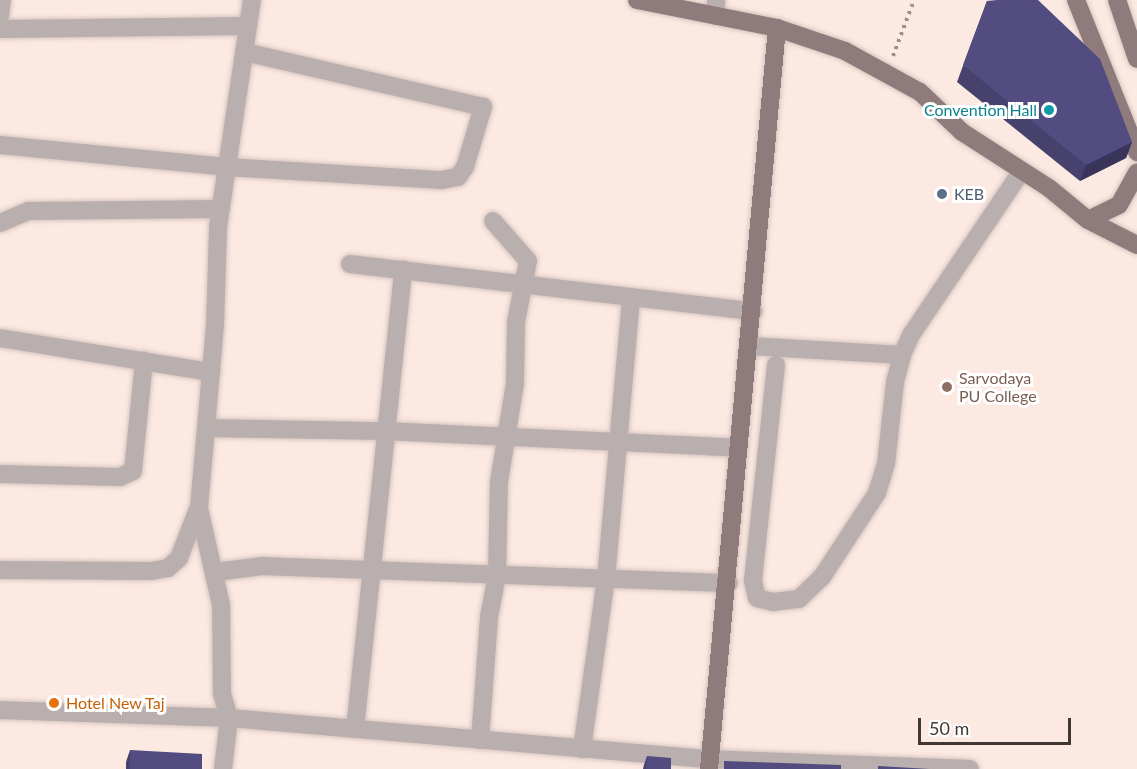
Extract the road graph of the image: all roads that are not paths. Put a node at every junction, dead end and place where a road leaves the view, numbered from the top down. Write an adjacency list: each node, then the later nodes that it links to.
1 (2, 0): 7 (street)
2 (252, 0): 8 (street)
3 (637, 0): 6 (main road)
4 (1076, 0): 14 (main road)
5 (1117, 0): 12 (main road)
6 (716, 8): 9 (main road)
7 (0, 16)
8 (247, 26): 10 (street); 11 (street)
9 (777, 28): 17 (main road); 28 (main road)
10 (0, 29)
11 (244, 52): 16 (street); 16 (street)
12 (1137, 59)
13 (0, 145): 15 (street); 16 (street)
14 (1137, 152)
15 (0, 158)
16 (227, 167): 19 (street)
17 (1021, 172): 21 (main road); 31 (street)
18 (1137, 173): 21 (main road)
19 (221, 209): 22 (street); 34 (street)
20 (493, 220): 26 (street)
21 (1088, 220): 23 (main road)
22 (0, 224)
23 (1137, 245)
24 (350, 264): 25 (street)
25 (403, 270): 26 (street); 36 (street)
26 (523, 284): 27 (street); 37 (street)
27 (631, 297): 28 (street); 38 (street)
28 (753, 311): 30 (main road)
29 (0, 338): 32 (street)
30 (750, 346): 31 (street); 39 (main road)
31 (902, 356): 33 (street)
32 (144, 361): 34 (street); 40 (street)
33 (776, 365)
34 (211, 372): 35 (street)
35 (206, 428): 36 (street); 41 (street)
36 (385, 431): 37 (street); 43 (street)
37 (507, 436): 38 (street); 45 (street)
38 (619, 442): 39 (street); 46 (street)
39 (739, 448): 47 (main road)
40 (0, 474)
41 (199, 508): 42 (street); 44 (street)
42 (0, 570)
43 (369, 570): 44 (street); 45 (street); 50 (street)
44 (216, 572): 49 (street)
45 (497, 575): 46 (street); 51 (street)
46 (606, 579): 47 (street); 52 (street)
47 (729, 583): 53 (main road)
48 (0, 710): 49 (street)
49 (230, 718): 50 (street); 54 (street)
50 (355, 729): 51 (street)
51 (480, 740): 52 (street)
52 (582, 749): 53 (street)
53 (709, 764): 55 (street)
54 (223, 769)
55 (970, 769)

